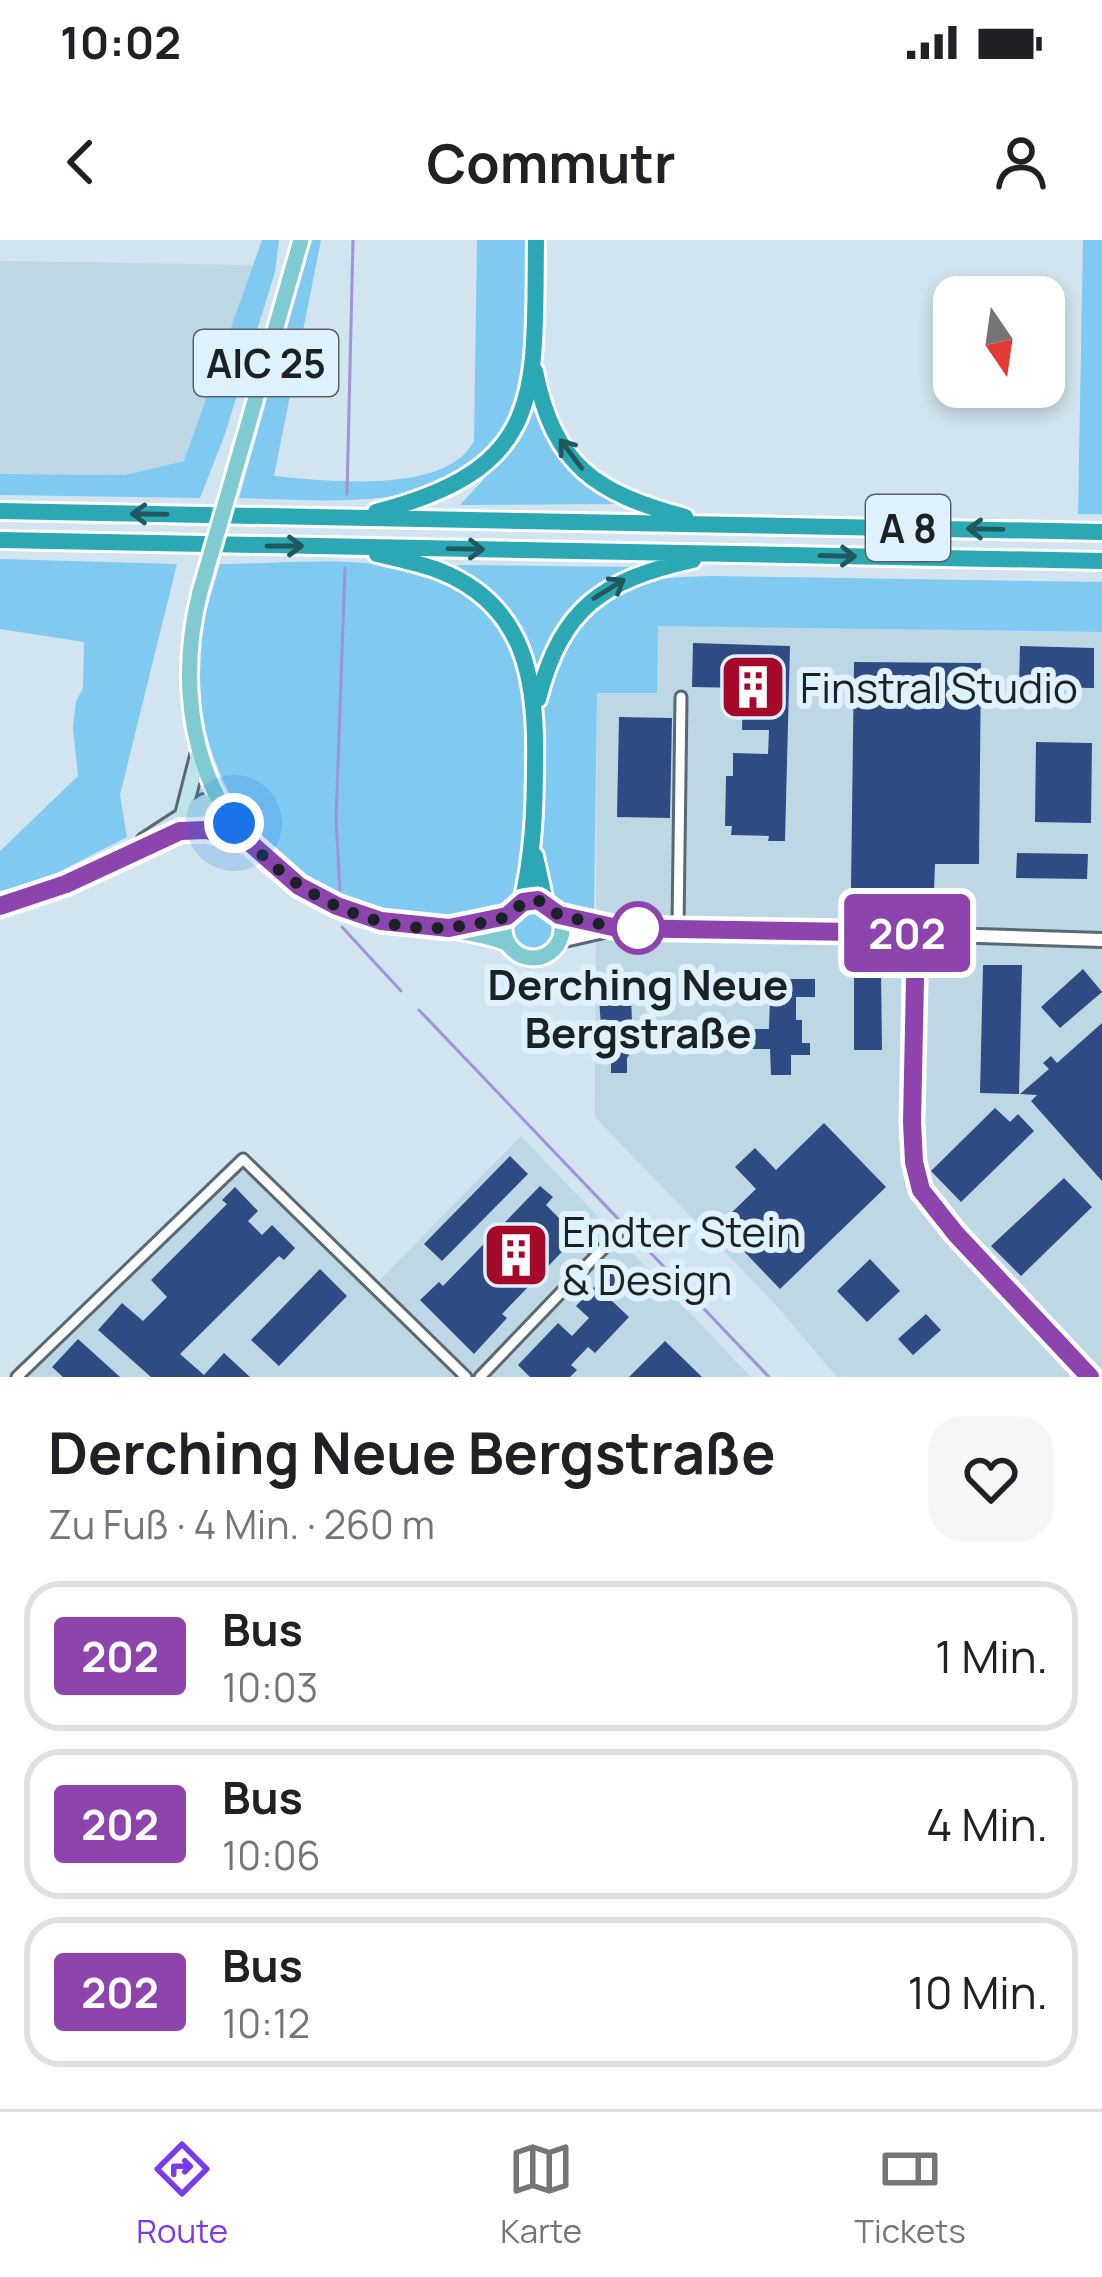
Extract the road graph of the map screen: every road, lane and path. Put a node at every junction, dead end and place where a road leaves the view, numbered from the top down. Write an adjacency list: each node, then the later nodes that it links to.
1 (301, 240): 14 (main road, AIC 25, bridge)
2 (536, 240): 3 (highway)
3 (534, 364): 5 (highway); 6 (highway, one-way to 3)
4 (0, 511): 5 (highway, A 8, one-way to 4)
5 (350, 518): 6 (highway, A 8)
6 (715, 525): 7 (highway, A 8, one-way to 6)
7 (1102, 532)
8 (0, 540): 9 (highway, A 8, one-way to 9)
9 (350, 547): 10 (highway, A 8, one-way to 10); 13 (highway)
10 (721, 554): 11 (highway, A 8, one-way to 11); 13 (highway, one-way to 10)
11 (1102, 561)
12 (681, 697): 23 (street)
13 (536, 706): 18 (highway)
14 (199, 752): 15 (main road, AIC 25); 16 (main road, AIC 25)
15 (220, 803): 16 (main road); 17 (main road, AIC 25)
16 (182, 823): 17 (main road); 20 (main road)
17 (249, 842): 24 (main road, AIC 25)
18 (534, 850): 19 (highway); 21 (highway)
19 (523, 902): 21 (main road); 22 (main road)
20 (0, 906)
21 (552, 909): 25 (street); 28 (main road)
22 (507, 916): 24 (main road, AIC 25); 29 (main road)
23 (679, 927): 25 (street); 26 (street)
24 (449, 928): 29 (main road, AIC 25)
25 (617, 928): 28 (street)
26 (916, 933): 27 (street); 34 (street)
27 (1102, 940)
28 (560, 941): 29 (main road)
29 (507, 943)
30 (618, 1233): 33 (street)
31 (17, 1377): 32 (street)
32 (466, 1377)
33 (480, 1377)
34 (1090, 1377)

